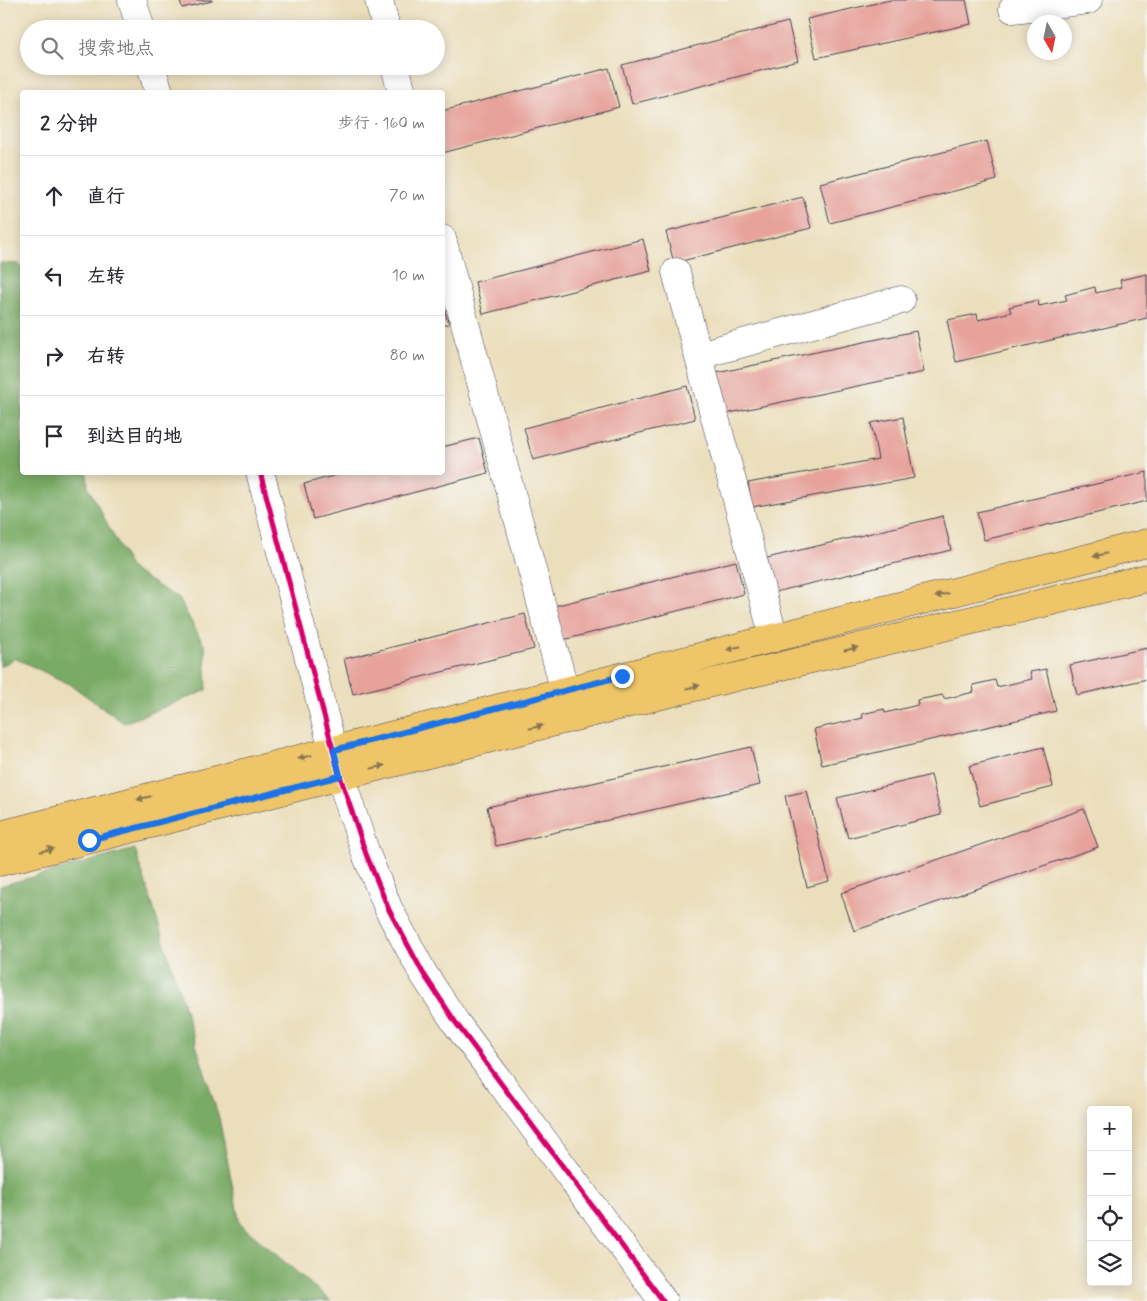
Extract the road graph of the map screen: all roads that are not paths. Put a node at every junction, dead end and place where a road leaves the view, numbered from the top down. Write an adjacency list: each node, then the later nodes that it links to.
1 (132, 0): 5 (street)
2 (379, 0): 6 (street)
3 (1088, 0): 4 (street)
4 (1013, 10)
5 (138, 20)
6 (384, 20)
7 (154, 75): 9 (street)
8 (397, 75): 10 (street)
9 (158, 90)
10 (401, 90)
11 (445, 251): 19 (street)
12 (676, 272): 14 (street)
13 (901, 300): 14 (street)
14 (699, 356): 18 (street)
15 (261, 475): 20 (street)
16 (1147, 543): 18 (main road, one-way to 18)
17 (1147, 578): 21 (main road, one-way to 17)
18 (774, 638): 19 (main road, one-way to 19)
19 (565, 691): 20 (main road)
20 (334, 750): 21 (street); 22 (main road, one-way to 22)
21 (340, 776): 23 (main road, one-way to 21); 24 (street)
22 (0, 835)
23 (0, 862)
24 (663, 1301)

